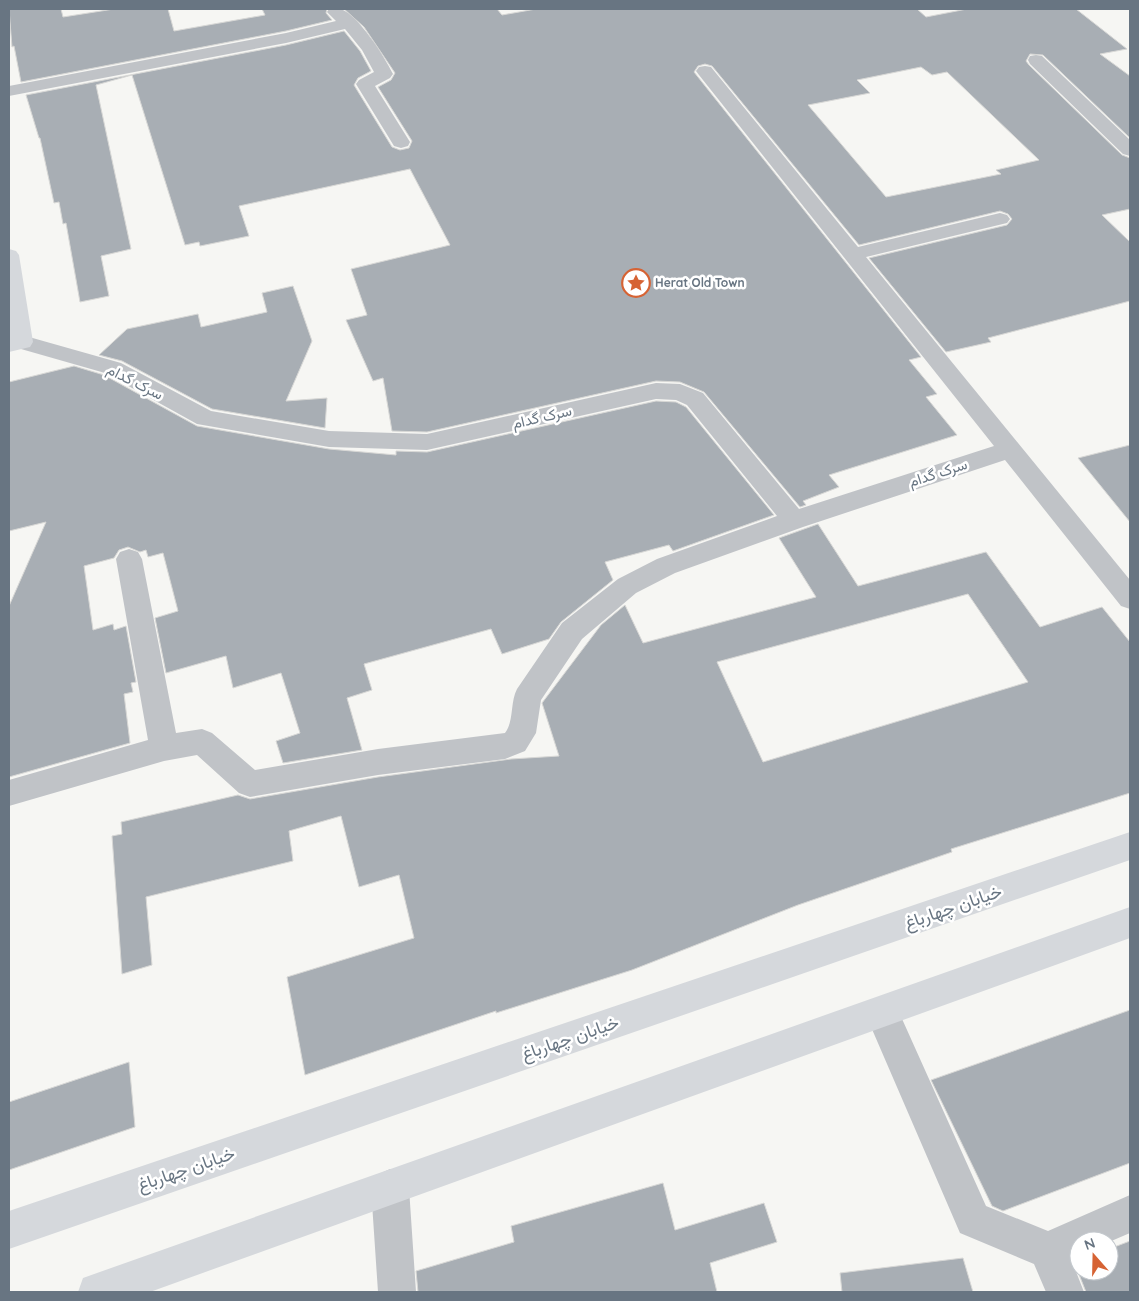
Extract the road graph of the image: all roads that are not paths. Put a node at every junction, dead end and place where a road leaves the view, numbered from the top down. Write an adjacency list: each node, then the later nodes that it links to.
1 (332, 9): 2 (street)
2 (350, 23): 5 (street); 6 (street)
3 (1036, 60): 7 (street)
4 (705, 71): 9 (street)
5 (9, 90)
6 (401, 142)
7 (1130, 150)
8 (1000, 219): 9 (street)
9 (852, 254): 12 (street)
10 (9, 255): 11 (street)
11 (15, 344): 13 (street, سرک گدام)
12 (1010, 450): 13 (street, سرک گدام); 15 (street)
13 (794, 520): 16 (street)
14 (129, 559): 16 (street)
15 (1130, 599)
16 (164, 748): 17 (street)
17 (9, 793)
18 (1130, 846): 23 (street, خیابان چهارباغ)
19 (1130, 922): 20 (street)
20 (882, 1012): 21 (street); 24 (street)
21 (390, 1188): 25 (street); 26 (street)
22 (1130, 1214): 24 (street)
23 (9, 1230)
24 (1048, 1250): 27 (street)
25 (97, 1292)
26 (397, 1292)
27 (1066, 1292)

